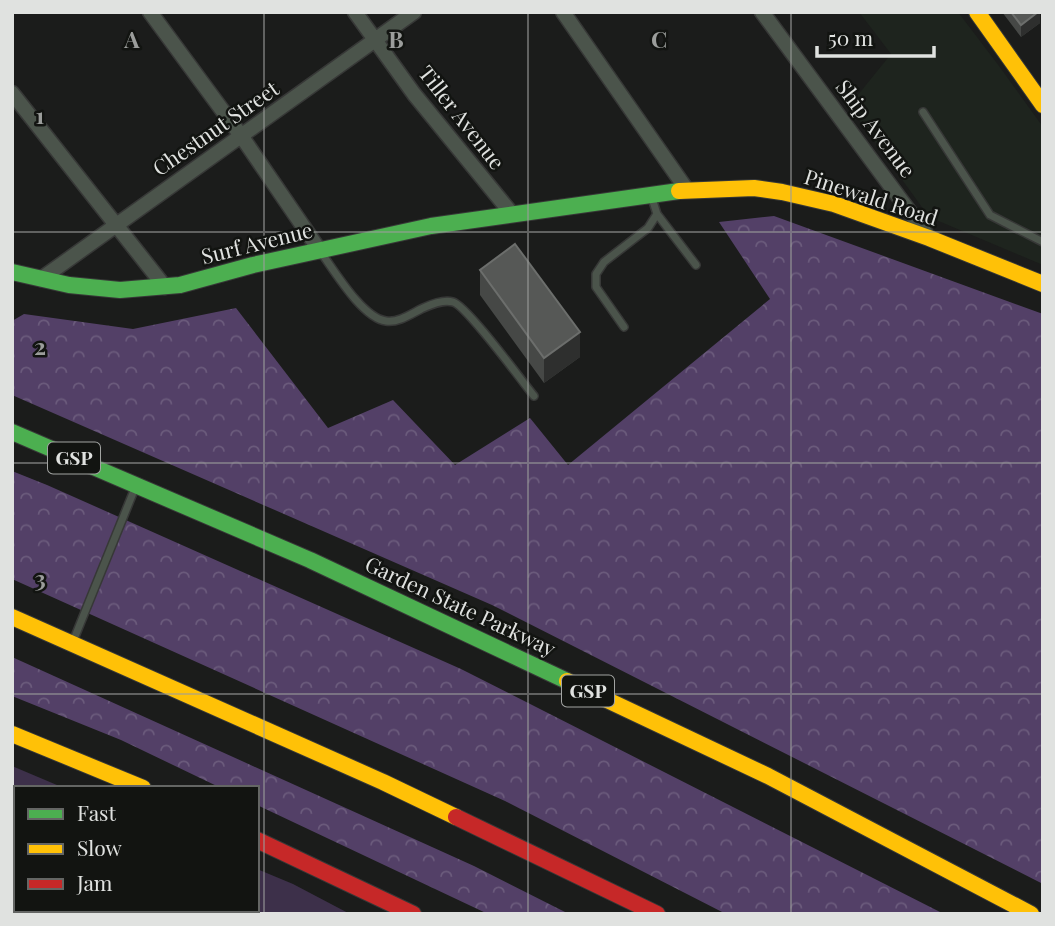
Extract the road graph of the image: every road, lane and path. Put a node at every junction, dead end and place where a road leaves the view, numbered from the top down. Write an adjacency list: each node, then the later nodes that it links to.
1 (150, 12): 11 (street)
2 (355, 12): 7 (street, Tiller Avenue)
3 (414, 12): 7 (street, Chestnut Street)
4 (563, 12): 12 (street)
5 (762, 12): 17 (street, Ship Avenue)
6 (976, 12): 9 (main road)
7 (376, 41): 11 (street, Chestnut Street); 14 (street, Tiller Avenue)
8 (12, 93): 16 (street)
9 (1043, 104)
10 (923, 112): 18 (lane)
11 (242, 137): 16 (street, Chestnut Street); 19 (street)
12 (687, 190): 13 (main road, Pinewald Road); 17 (main road, Pinewald Road)
13 (651, 195): 14 (main road, Pinewald Road); 15 (lane)
14 (512, 214): 19 (main road, Surf Avenue)
15 (657, 214): 20 (lane); 25 (lane)
16 (116, 226): 22 (street, Chestnut Street); 24 (street)
17 (929, 237): 23 (main road, Pinewald Road)
18 (1043, 242)
19 (320, 251): 24 (main road, Surf Avenue); 26 (lane)
20 (696, 265)
21 (12, 272): 22 (main road, Surf Avenue)
22 (41, 279): 24 (main road, Surf Avenue)
23 (1043, 284)
24 (165, 287)
25 (624, 327)
26 (534, 396)
27 (12, 432): 28 (main road, Garden State Parkway / GSP)
28 (136, 484): 30 (lane); 36 (main road, Garden State Parkway / GSP)
29 (12, 617): 30 (main road)
30 (72, 643): 35 (main road)
31 (12, 734): 32 (main road)
32 (139, 786)
33 (259, 841): 34 (main road)
34 (413, 914)
35 (657, 914)
36 (1031, 914)

